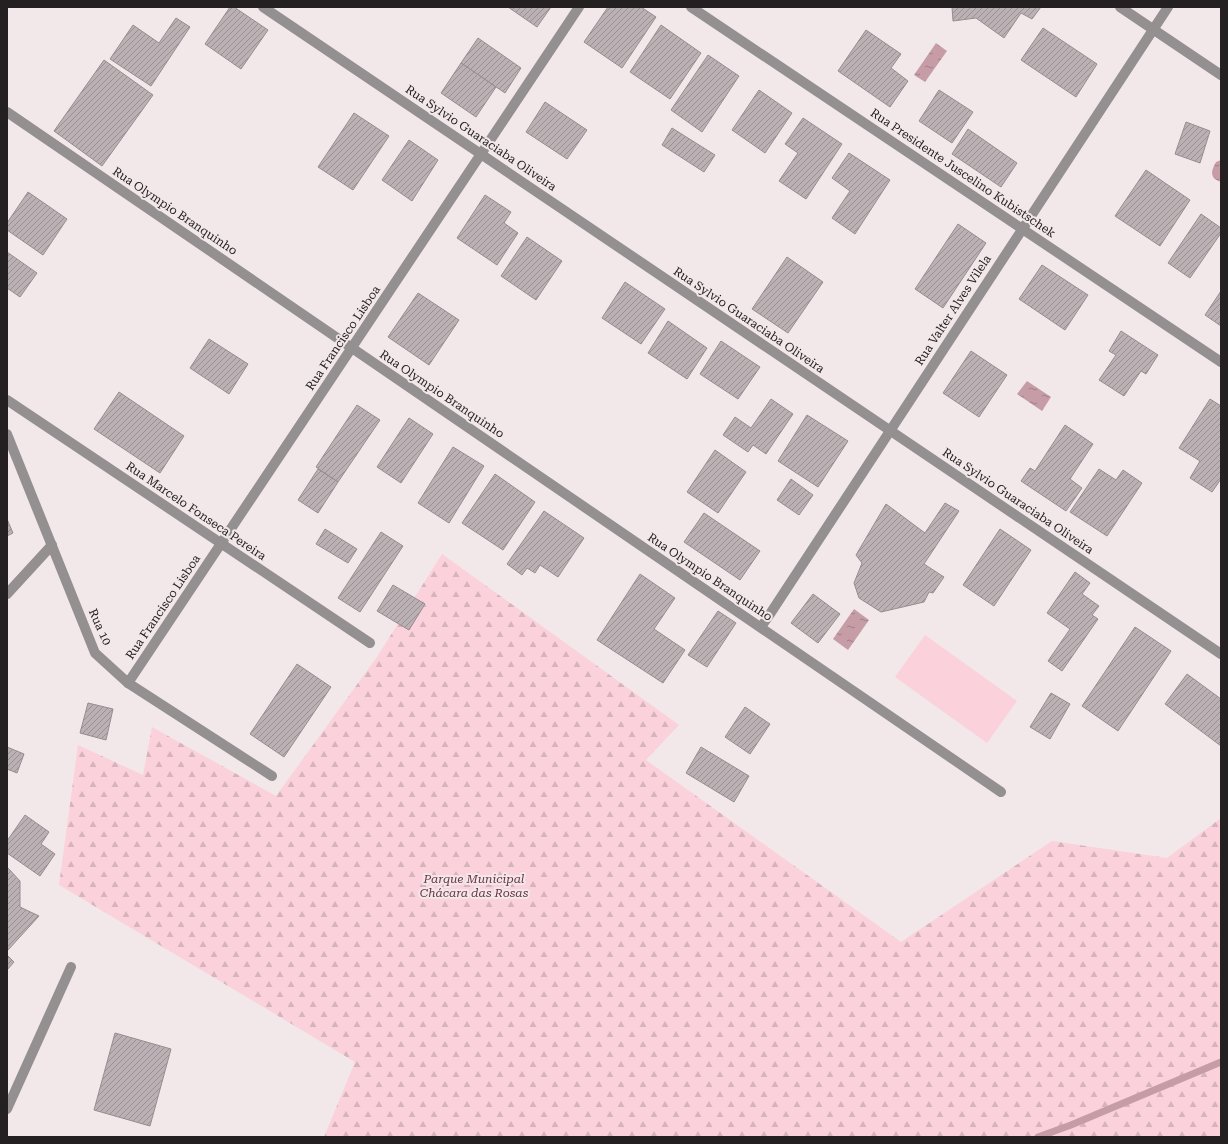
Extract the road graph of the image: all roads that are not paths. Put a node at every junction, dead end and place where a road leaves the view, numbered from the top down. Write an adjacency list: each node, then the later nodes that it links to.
1 (263, 7): 9 (street, Rua Sylvio Guaraciaba Oliveira)
2 (579, 7): 9 (street, Rua Francisco Lisboa)
3 (691, 7): 10 (street, Rua Presidente Juscelino Kubistschek)
4 (1120, 7): 6 (street)
5 (1168, 7): 6 (street, Rua Valter Alves Vilela)
6 (1153, 30): 7 (street); 10 (street, Rua Valter Alves Vilela)
7 (1221, 76)
8 (7, 112): 11 (street, Rua Olympio Branquinho)
9 (481, 154): 11 (street, Rua Francisco Lisboa); 14 (street, Rua Sylvio Guaraciaba Oliveira)
10 (1022, 229): 12 (street, Rua Presidente Juscelino Kubistschek); 14 (street, Rua Valter Alves Vilela)
11 (352, 348): 16 (street, Rua Francisco Lisboa); 19 (street, Rua Olympio Branquinho)
12 (1221, 362)
13 (7, 400): 16 (street, Rua Marcelo Fonseca Pereira)
14 (890, 430): 19 (street, Rua Valter Alves Vilela); 21 (street, Rua Sylvio Guaraciaba Oliveira)
15 (7, 434): 17 (street, Rua 10)
16 (221, 544): 20 (street, Rua Marcelo Fonseca Pereira); 22 (street, Rua Francisco Lisboa)
17 (52, 545): 18 (street); 22 (street, Rua 10)
18 (7, 594)
19 (760, 627): 24 (street, Rua Olympio Branquinho)
20 (370, 643)
21 (1221, 654)
22 (128, 683): 23 (street, Rua 10)
23 (272, 776)
24 (1001, 792)
25 (71, 967): 26 (street)
26 (7, 1109)

